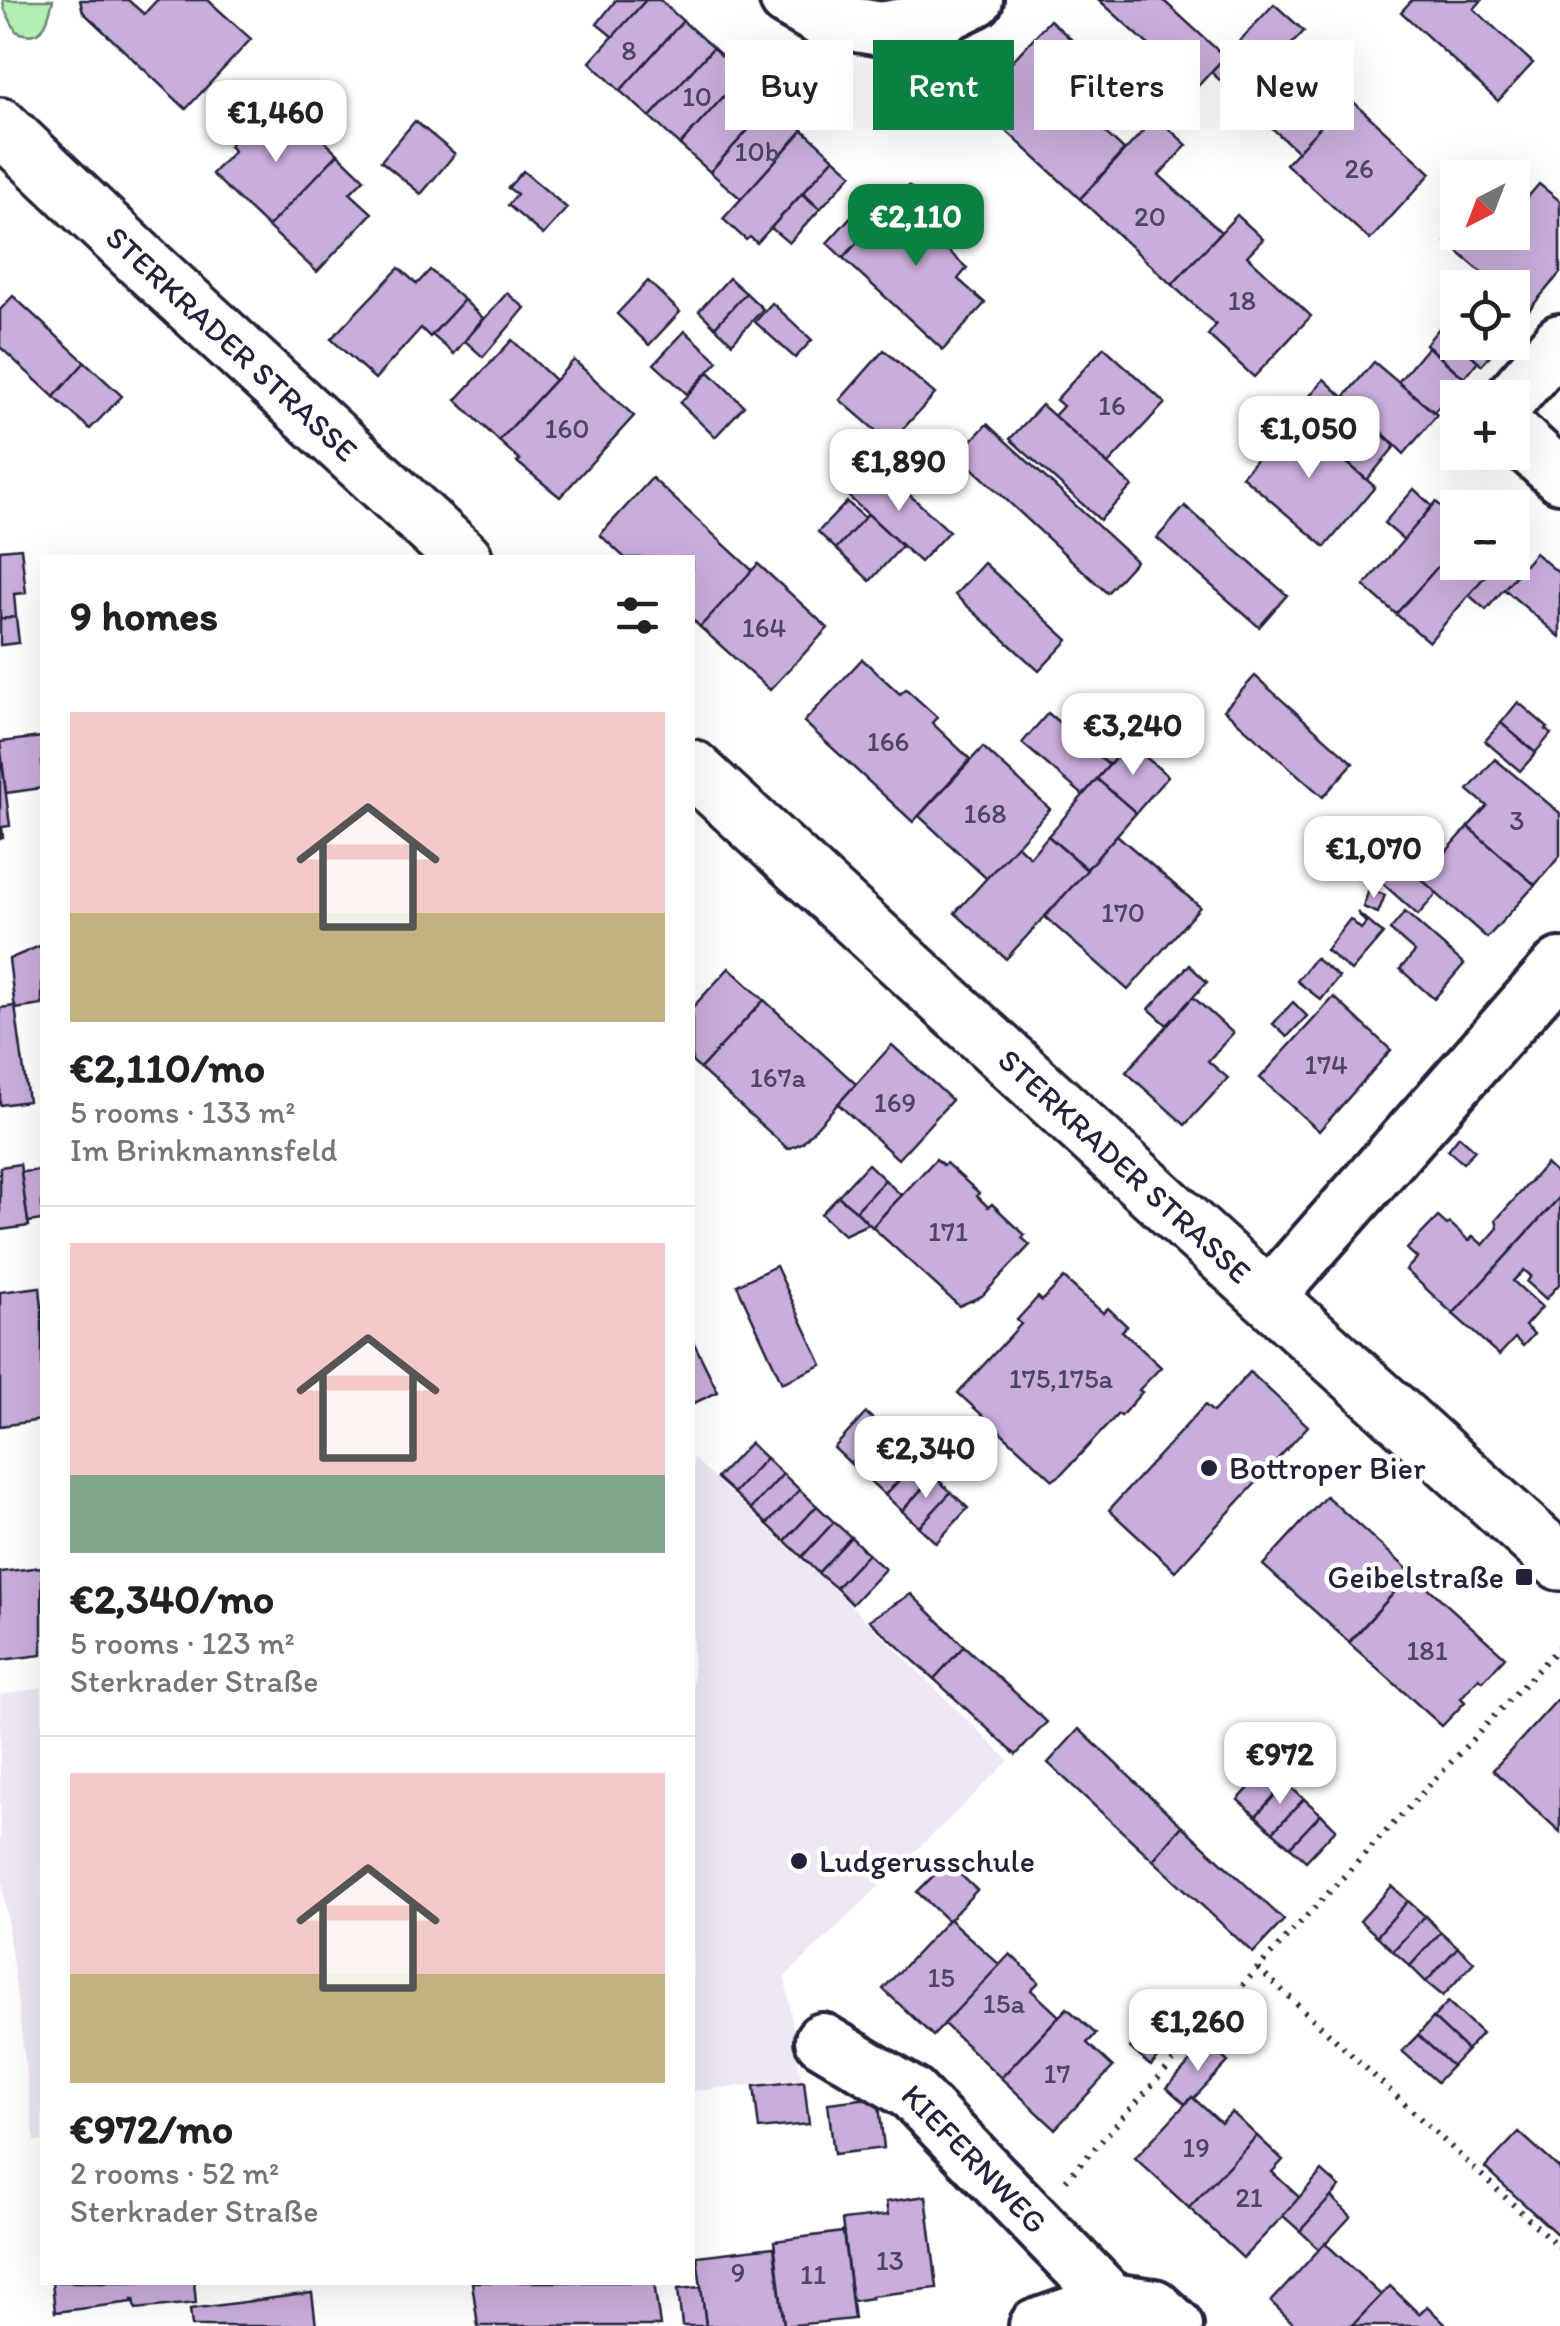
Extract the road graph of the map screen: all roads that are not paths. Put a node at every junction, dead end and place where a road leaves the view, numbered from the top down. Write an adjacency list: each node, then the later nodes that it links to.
1 (787, 0): 2 (street)
2 (976, 0)
3 (0, 126): 8 (main road, STERKRADER STRASSE)
4 (1560, 341): 5 (street)
5 (1526, 380)
6 (1530, 448): 7 (street)
7 (1560, 476)
8 (461, 555)
9 (695, 771): 11 (main road, STERKRADER STRASSE)
10 (1560, 965): 11 (street)
11 (1268, 1297): 12 (main road, STERKRADER STRASSE)
12 (1560, 1562)
13 (822, 2040): 14 (street, KIEFERNWEG)
14 (1111, 2300): 15 (street); 16 (street)
15 (1036, 2326)
16 (1176, 2326)

